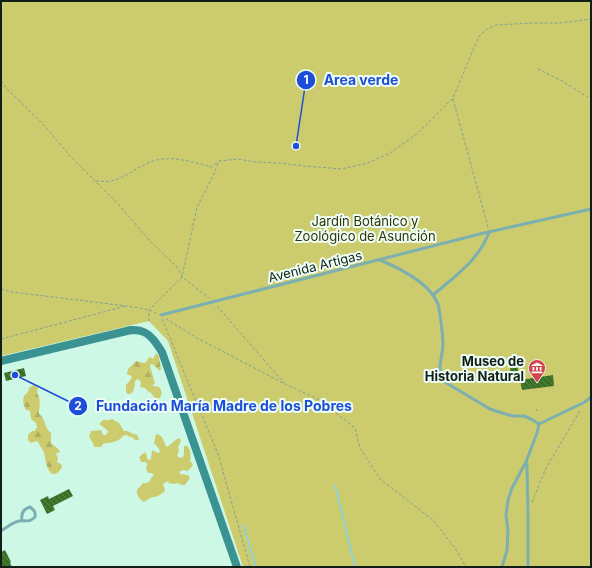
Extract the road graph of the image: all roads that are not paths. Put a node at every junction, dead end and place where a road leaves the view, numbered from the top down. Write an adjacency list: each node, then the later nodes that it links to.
1 (591, 209): 2 (lane, Avenida Artigas)
2 (489, 232): 3 (lane, Avenida Artigas); 4 (lane)
3 (380, 260): 4 (lane); 5 (lane, Avenida Artigas)
4 (433, 295): 8 (lane)
5 (160, 315)
6 (1, 361): 12 (street)
7 (591, 397): 8 (lane)
8 (539, 424): 9 (lane)
9 (526, 462): 13 (lane); 14 (lane)
10 (22, 521): 10 (lane); 11 (lane)
11 (1, 531)
12 (237, 567)
13 (502, 567)
14 (528, 567)

